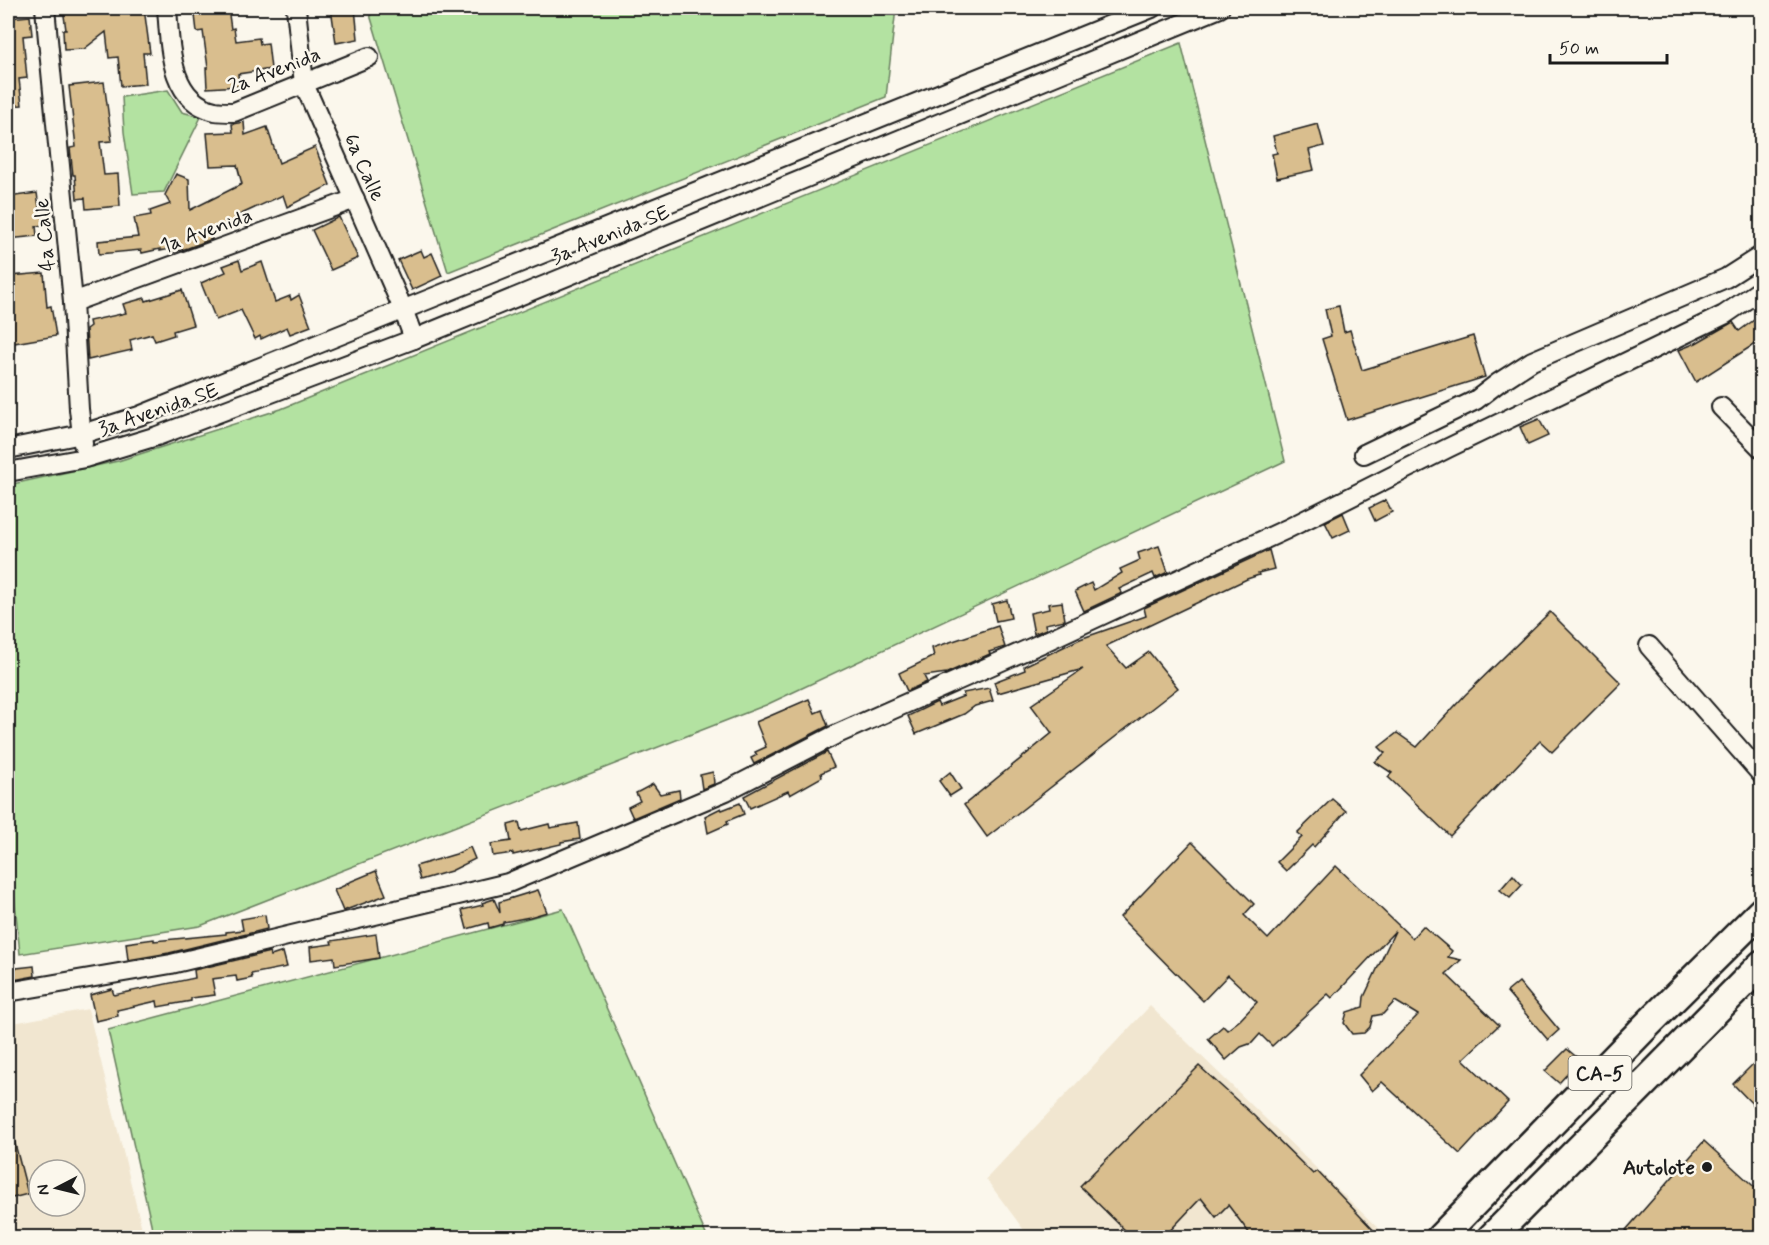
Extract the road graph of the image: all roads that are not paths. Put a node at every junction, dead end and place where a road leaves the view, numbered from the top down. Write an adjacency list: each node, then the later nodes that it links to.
1 (45, 8): 11 (street, 4a Calle)
2 (167, 8): 7 (street, 2a Avenida)
3 (296, 8): 7 (street, 6a Calle)
4 (1152, 8): 12 (street)
5 (1220, 8): 13 (street, 3a Avenida SE)
6 (369, 57): 7 (street, 2a Avenida)
7 (304, 84): 8 (street, 6a Calle)
8 (355, 199): 11 (street, 1a Avenida); 12 (street, 6a Calle)
9 (1761, 255): 18 (street)
10 (1761, 290): 25 (street)
11 (73, 302): 15 (street, 4a Calle)
12 (403, 309): 13 (street, 6a Calle); 15 (street)
13 (414, 339): 19 (street, 3a Avenida SE)
14 (1721, 407): 17 (street)
15 (82, 434): 16 (street); 19 (street, 4a Calle)
16 (8, 449)
17 (1761, 449)
18 (1364, 454)
19 (86, 458): 20 (street, 3a Avenida SE)
20 (8, 472)
21 (1649, 646): 22 (street)
22 (1761, 775)
23 (1761, 911): 26 (highway, CA-5)
24 (1761, 964): 27 (highway, CA-5)
25 (8, 992)
26 (1646, 1026): 27 (highway); 28 (highway, CA-5)
27 (1673, 1052): 29 (highway, CA-5)
28 (1440, 1238)
29 (1491, 1238)

